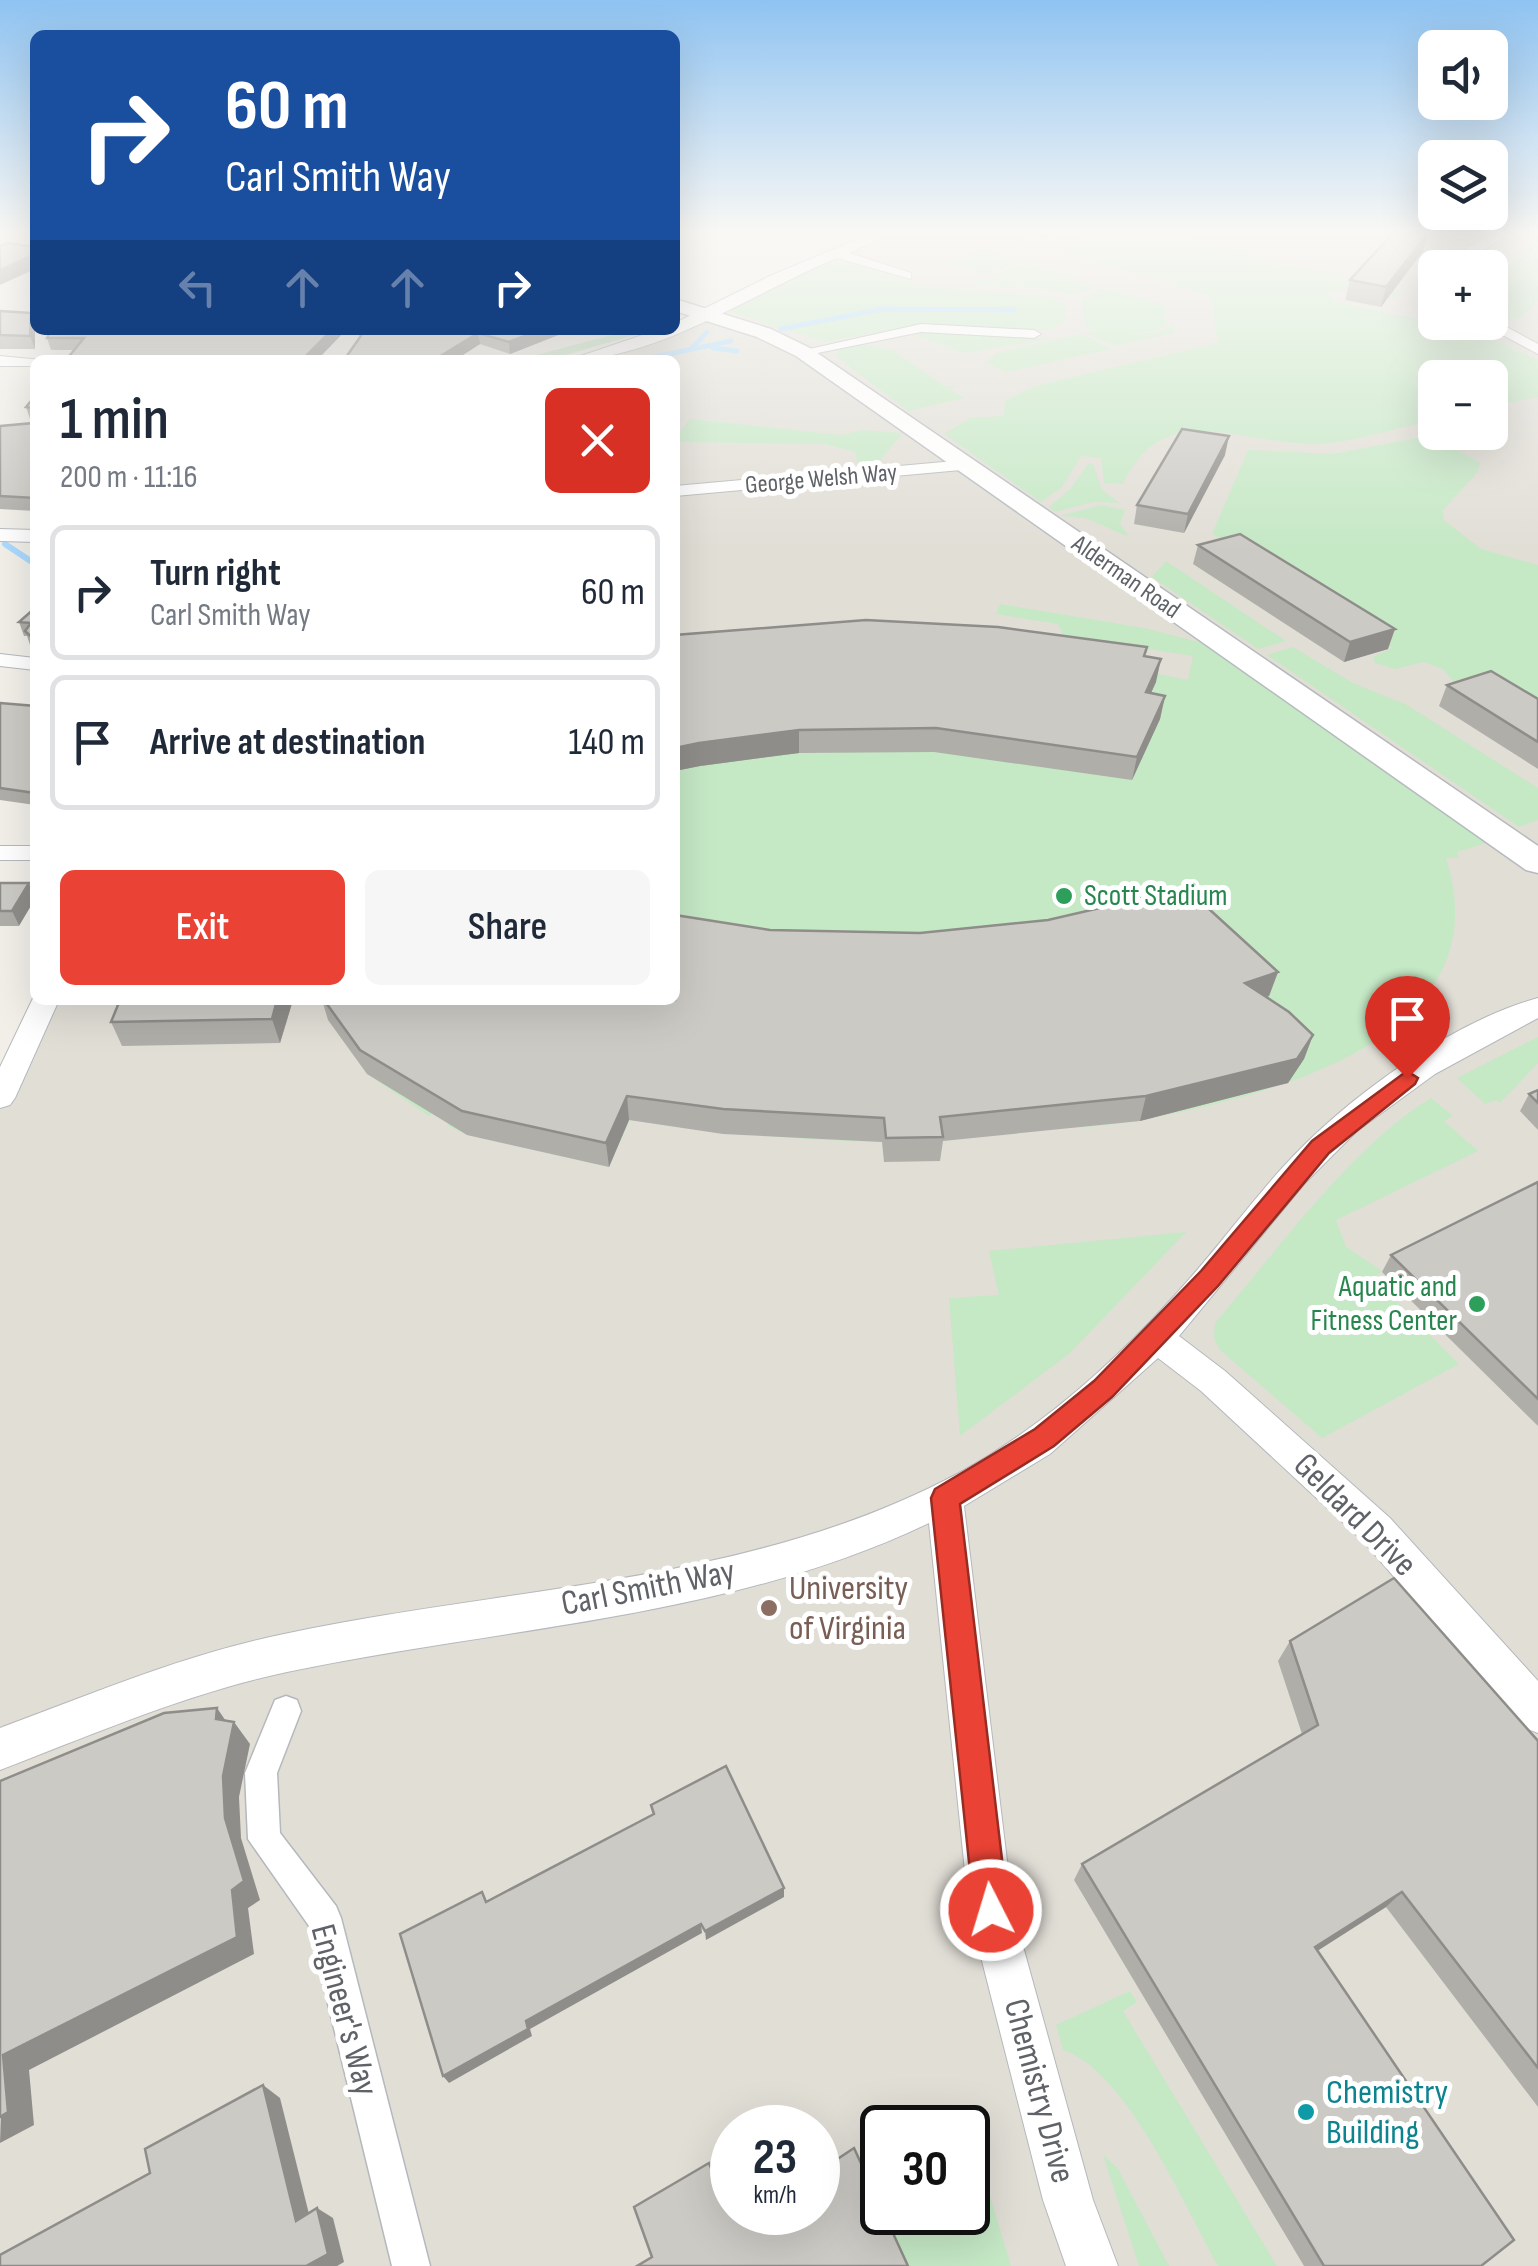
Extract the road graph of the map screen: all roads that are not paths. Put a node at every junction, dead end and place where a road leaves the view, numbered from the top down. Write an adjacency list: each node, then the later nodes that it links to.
1 (644, 339): 5 (street)
2 (769, 339): 4 (main road, Alderman Road)
3 (869, 339): 4 (street)
4 (803, 352): 8 (main road, Alderman Road)
5 (593, 355)
6 (0, 361): 7 (street)
7 (30, 362)
8 (966, 464): 9 (street, George Welsh Way); 16 (main road, Alderman Road)
9 (680, 491)
10 (0, 535): 11 (street)
11 (30, 536)
12 (0, 660): 13 (street)
13 (30, 663)
14 (0, 853): 15 (street)
15 (30, 853)
16 (1538, 862)
17 (43, 1005): 19 (street)
18 (1538, 1007): 20 (street, Carl Smith Way)
19 (0, 1098)
20 (1155, 1337): 21 (street, Carl Smith Way); 23 (street, Geldard Drive)
21 (945, 1498): 24 (street, Carl Smith Way); 26 (street, Chemistry Drive)
22 (286, 1711): 25 (street, Engineer's Way)
23 (1538, 1712)
24 (0, 1749)
25 (411, 2266)
26 (1092, 2266)

